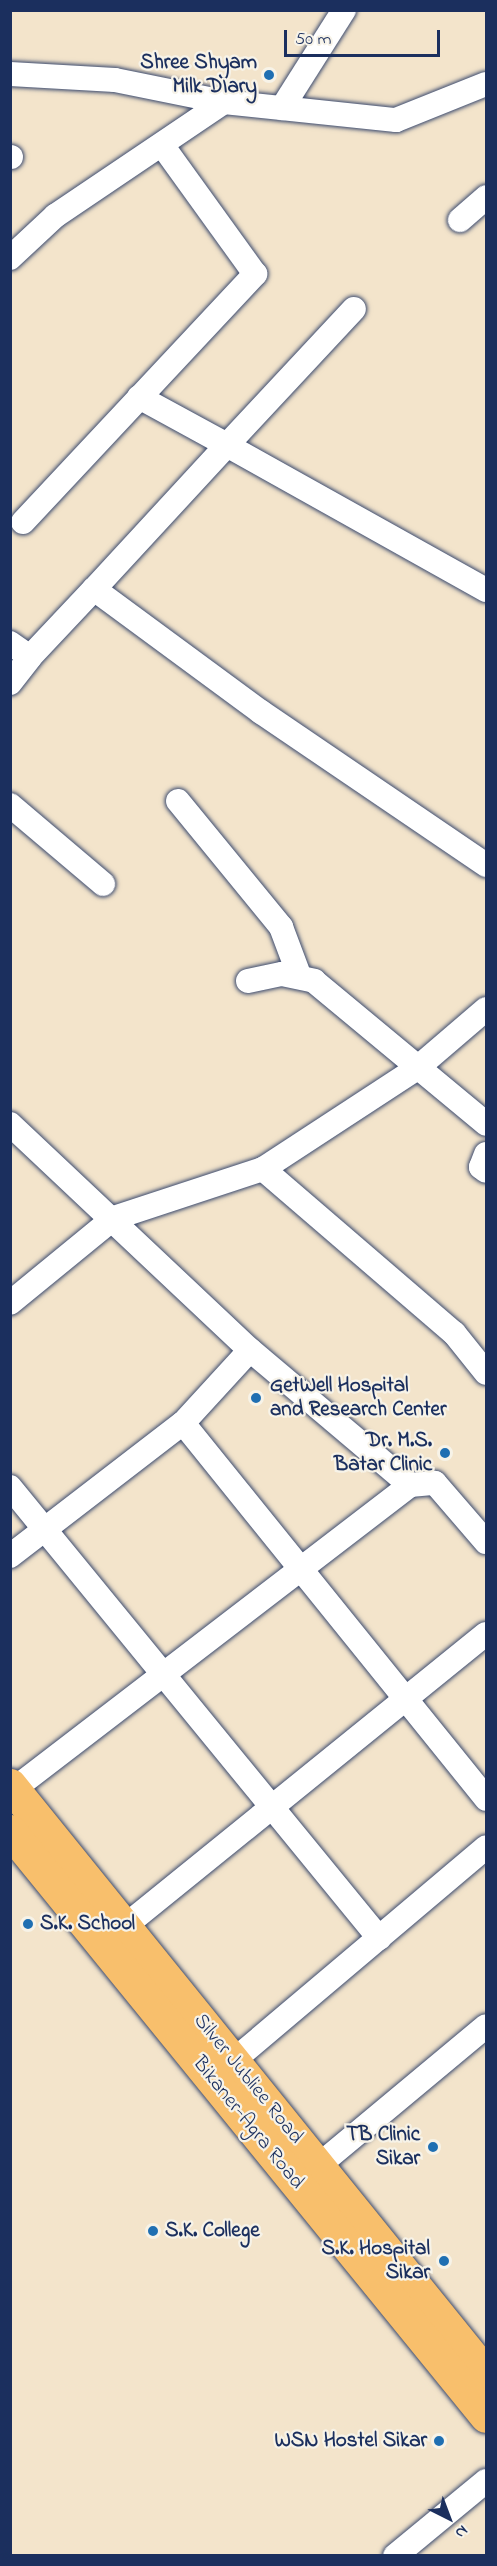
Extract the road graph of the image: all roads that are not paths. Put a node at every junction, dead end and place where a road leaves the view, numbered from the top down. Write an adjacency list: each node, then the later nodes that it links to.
1 (344, 10): 5 (street)
2 (10, 74): 4 (street)
3 (486, 84): 5 (street)
4 (224, 102): 5 (street); 6 (street)
5 (282, 108)
6 (162, 145): 9 (street); 11 (street)
7 (486, 197): 8 (street)
8 (460, 219)
9 (10, 258)
10 (354, 309): 12 (street)
11 (139, 397): 12 (street); 13 (street)
12 (227, 445): 14 (street); 15 (street)
13 (23, 522)
14 (94, 589): 17 (street); 21 (street)
15 (486, 590)
16 (10, 643): 17 (street)
17 (30, 657): 18 (street)
18 (10, 683)
19 (178, 801): 23 (street)
20 (10, 805): 22 (street)
21 (486, 865)
22 (103, 884)
23 (299, 975): 24 (street); 26 (street)
24 (248, 981)
25 (486, 1009): 26 (street)
26 (416, 1069): 28 (street); 30 (street)
27 (10, 1124): 32 (street)
28 (486, 1124)
29 (486, 1154): 31 (street)
30 (263, 1170): 32 (street); 35 (street)
31 (486, 1171)
32 (114, 1218): 33 (street); 34 (street)
33 (10, 1303)
34 (250, 1350): 36 (street); 37 (street)
35 (486, 1373)
36 (183, 1423): 39 (street); 42 (street)
37 (410, 1485): 40 (street); 42 (street)
38 (10, 1487): 39 (street)
39 (45, 1529): 41 (street); 44 (street)
40 (486, 1542)
41 (10, 1556)
42 (301, 1569): 44 (street); 45 (street)
43 (486, 1634): 45 (street)
44 (163, 1674): 46 (street); 48 (street)
45 (406, 1700): 47 (street); 48 (street)
46 (12, 1787): 51 (main road, Silver Jubliee Road)
47 (486, 1799)
48 (271, 1806): 51 (street); 52 (street)
49 (10, 1831): 55 (main road, Bikaner-Agra Road)
50 (486, 1847): 52 (street)
51 (125, 1926): 54 (main road, Silver Jubliee Road)
52 (379, 1938): 54 (street)
53 (486, 2026): 55 (street)
54 (233, 2061): 55 (main road, Silver Jubliee Road)
55 (308, 2174): 56 (main road, Silver Jubliee Road); 57 (main road, Bikaner-Agra Road)
56 (486, 2374)
57 (486, 2416)
58 (486, 2481): 59 (street)
59 (395, 2556)

